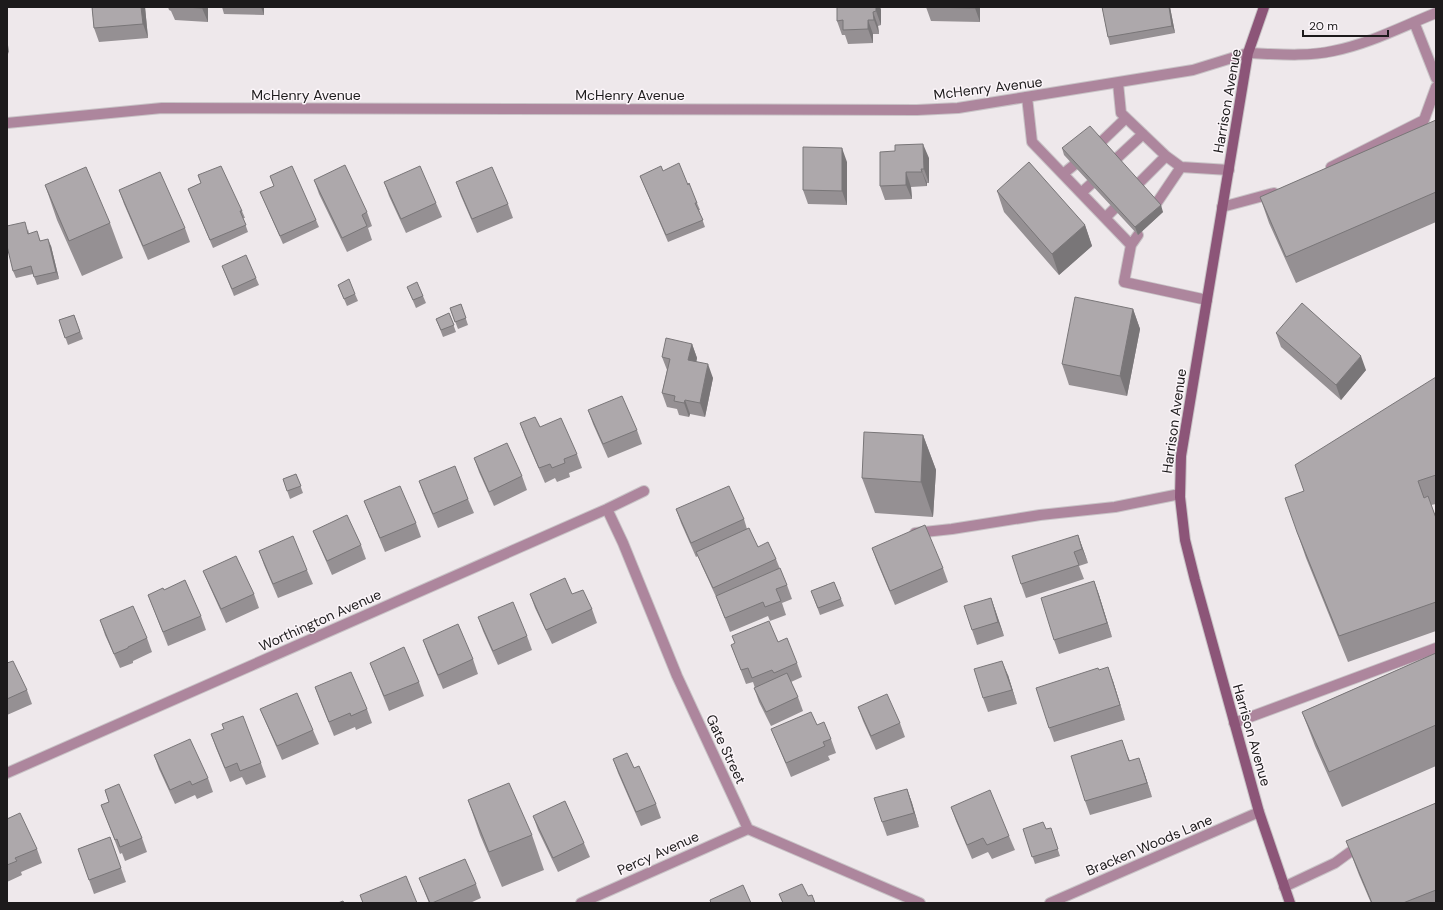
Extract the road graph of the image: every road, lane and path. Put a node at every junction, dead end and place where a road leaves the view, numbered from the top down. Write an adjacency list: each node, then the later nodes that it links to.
1 (1264, 7): 4 (main road, Harrison Avenue)
2 (1436, 13): 3 (street, McHenry Avenue)
3 (1414, 22): 4 (street, McHenry Avenue); 5 (street)
4 (1248, 53): 6 (street, McHenry Avenue); 17 (main road, Harrison Avenue)
5 (1436, 78)
6 (1118, 83): 8 (street, McHenry Avenue); 9 (street)
7 (1436, 87): 18 (street)
8 (1027, 97): 10 (street, McHenry Avenue); 19 (street)
9 (1126, 118): 11 (street); 12 (street)
10 (7, 123)
11 (1143, 134): 13 (street); 14 (street)
12 (1101, 142)
13 (1166, 156): 16 (street); 21 (street)
14 (1116, 159)
15 (1074, 165): 19 (street)
16 (1181, 167): 17 (street); 24 (street)
17 (1229, 170): 25 (main road, Harrison Avenue)
18 (1321, 172)
19 (1063, 174): 23 (street)
20 (1091, 184): 23 (street)
21 (1138, 184)
22 (1286, 190): 25 (street)
23 (1081, 193): 27 (street)
24 (1156, 204)
25 (1222, 207): 30 (main road, Harrison Avenue)
26 (1114, 209): 27 (street)
27 (1105, 218): 29 (street)
28 (1138, 235): 29 (street)
29 (1131, 246): 30 (street)
30 (1207, 300): 32 (main road, Harrison Avenue)
31 (644, 491): 33 (street, Worthington Avenue)
32 (1180, 494): 34 (street); 36 (main road, Harrison Avenue)
33 (607, 509): 37 (street, Worthington Avenue); 39 (street, Gate Street)
34 (911, 533)
35 (1436, 648): 36 (street)
36 (1234, 723): 38 (main road, Harrison Avenue)
37 (7, 773)
38 (1259, 812): 41 (main road, Harrison Avenue); 44 (street, Bracken Woods Lane)
39 (748, 829): 42 (street, Percy Avenue); 43 (street)
40 (1368, 841): 41 (street)
41 (1284, 887): 45 (main road, Harrison Avenue)
42 (581, 903)
43 (920, 903)
44 (1050, 903)
45 (1290, 903)

